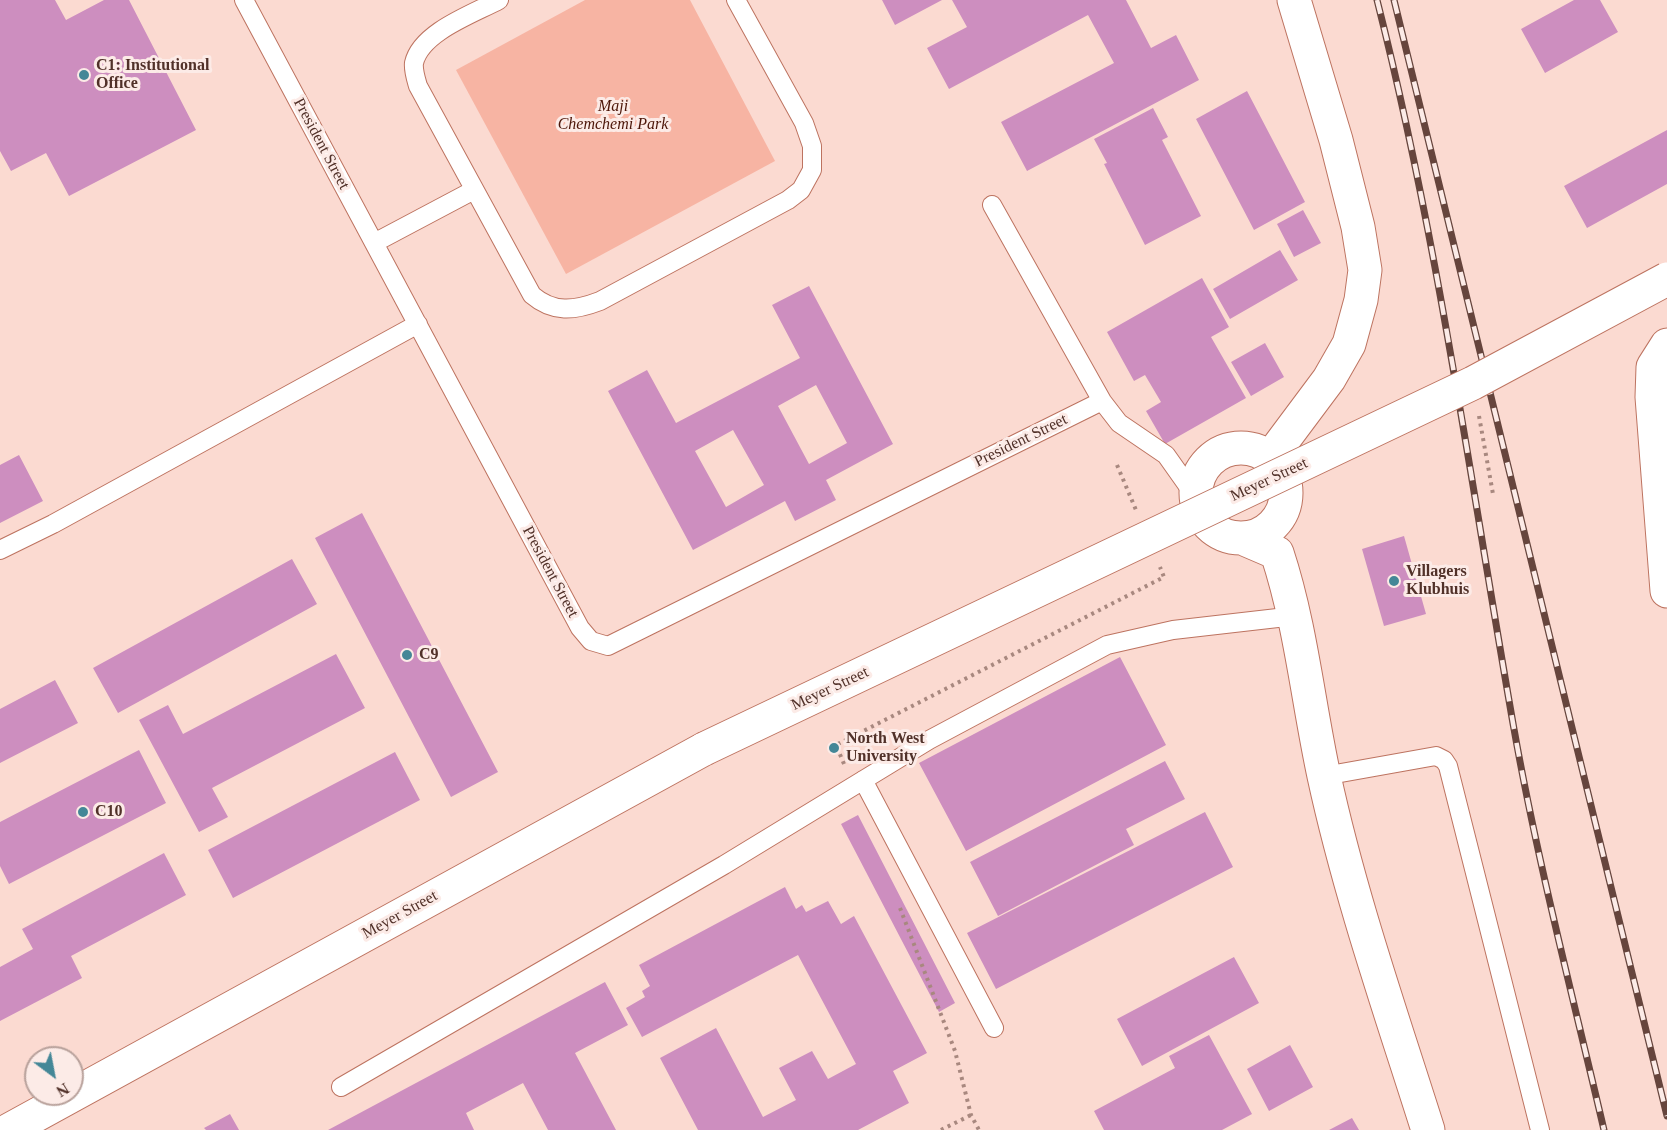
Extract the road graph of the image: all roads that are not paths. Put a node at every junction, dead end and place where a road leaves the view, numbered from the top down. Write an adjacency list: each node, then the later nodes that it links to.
1 (244, 0): 7 (lane, President Street)
2 (499, 0): 5 (lane)
3 (736, 0): 5 (lane)
4 (1294, 0): 12 (street)
5 (474, 190): 7 (lane)
6 (992, 205): 11 (lane)
7 (374, 243): 9 (lane, President Street)
8 (1667, 279): 22 (street, Meyer Street, bridge)
9 (417, 324): 11 (lane, President Street); 15 (lane)
10 (1667, 345): 16 (street)
11 (1102, 401): 13 (lane)
12 (1270, 458): 13 (street); 14 (street)
13 (1195, 496): 14 (street)
14 (1242, 538): 17 (street)
15 (0, 550)
16 (1666, 584)
17 (1295, 616): 18 (street); 19 (lane)
18 (1324, 776): 23 (street); 24 (lane)
19 (863, 780): 20 (lane); 21 (lane)
20 (994, 1028)
21 (341, 1087)
22 (9, 1130)
23 (1428, 1130)
24 (1540, 1130)

